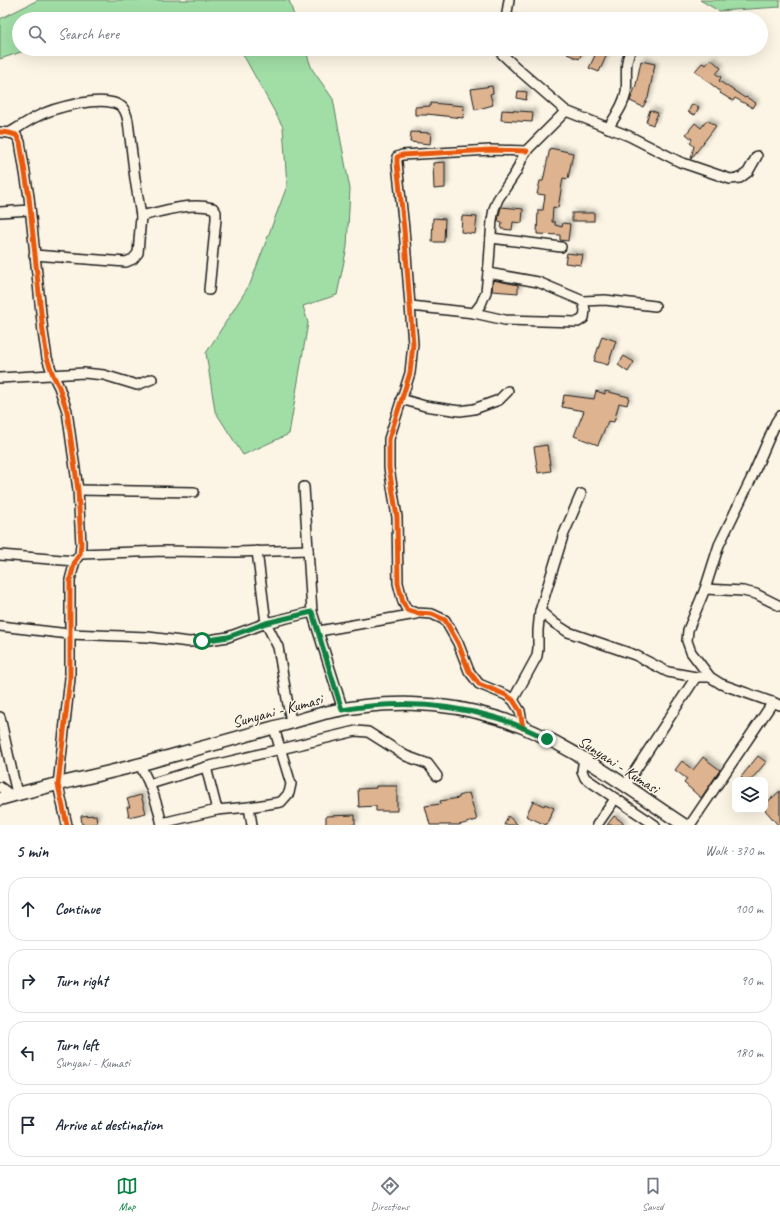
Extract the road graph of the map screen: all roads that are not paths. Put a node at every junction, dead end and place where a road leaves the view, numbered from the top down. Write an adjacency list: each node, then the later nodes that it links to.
1 (509, 0): 2 (street)
2 (507, 12)
3 (504, 56): 5 (street)
4 (628, 56): 6 (street)
5 (566, 111): 6 (street); 8 (street)
6 (608, 128): 9 (street)
7 (4, 133): 10 (street); 12 (street)
8 (527, 150): 13 (street); 19 (street)
9 (757, 156)
10 (30, 210): 11 (street); 15 (street)
11 (0, 212)
12 (141, 216): 15 (street); 17 (street)
13 (491, 238): 14 (street); 16 (street)
14 (561, 247)
15 (34, 255): 22 (street)
16 (488, 273): 18 (street); 21 (street)
17 (209, 290)
18 (583, 302): 20 (street); 21 (street)
19 (411, 306): 21 (street); 26 (street)
20 (655, 306)
21 (474, 313)
22 (52, 375): 23 (street); 24 (street); 29 (street)
23 (0, 378)
24 (152, 380)
25 (508, 391): 26 (street)
26 (401, 399): 40 (street)
27 (780, 416): 36 (street)
28 (304, 487): 32 (street)
29 (78, 490): 30 (street); 35 (street)
30 (194, 492)
31 (581, 494): 38 (street)
32 (308, 550): 33 (street); 39 (street)
33 (258, 551): 35 (street); 41 (street)
34 (0, 554): 35 (street)
35 (77, 557): 44 (street)
36 (705, 589): 37 (street); 45 (street)
37 (780, 606)
38 (540, 611): 46 (street); 47 (street)
39 (312, 612): 41 (street); 43 (street)
40 (416, 613): 43 (street); 47 (street)
41 (266, 623): 44 (street); 51 (street)
42 (0, 626): 44 (street)
43 (319, 631): 49 (street)
44 (70, 634): 60 (street)
45 (710, 676): 46 (street); 48 (street)
46 (696, 677): 61 (street)
47 (513, 700): 53 (street)
48 (776, 704): 74 (street)
49 (342, 710): 51 (main road, Sunyani - Kumasi); 53 (main road, Sunyani - Kumasi)
50 (0, 717): 63 (street)
51 (291, 722): 52 (main road, Sunyani - Kumasi)
52 (274, 728): 54 (street); 56 (main road, Sunyani - Kumasi)
53 (523, 728): 55 (main road, Sunyani - Kumasi)
54 (280, 750): 57 (street); 58 (street); 66 (street)
55 (584, 759): 61 (main road, Sunyani - Kumasi); 65 (street)
56 (140, 765): 59 (street); 60 (main road, Sunyani - Kumasi)
57 (206, 767): 59 (street); 67 (street)
58 (437, 776)
59 (150, 784): 68 (street)
60 (58, 785): 63 (main road, Sunyani - Kumasi); 69 (street)
61 (625, 786): 73 (main road, Sunyani - Kumasi)
62 (0, 787): 63 (street)
63 (14, 795): 64 (main road, Sunyani - Kumasi)
64 (0, 799)
65 (615, 799): 71 (street); 72 (street)
66 (249, 807): 67 (street); 70 (street)
67 (217, 810): 68 (street)
68 (162, 824)
69 (67, 825)
70 (252, 825)
71 (597, 825)
72 (655, 825)
73 (684, 825)
74 (690, 825)

